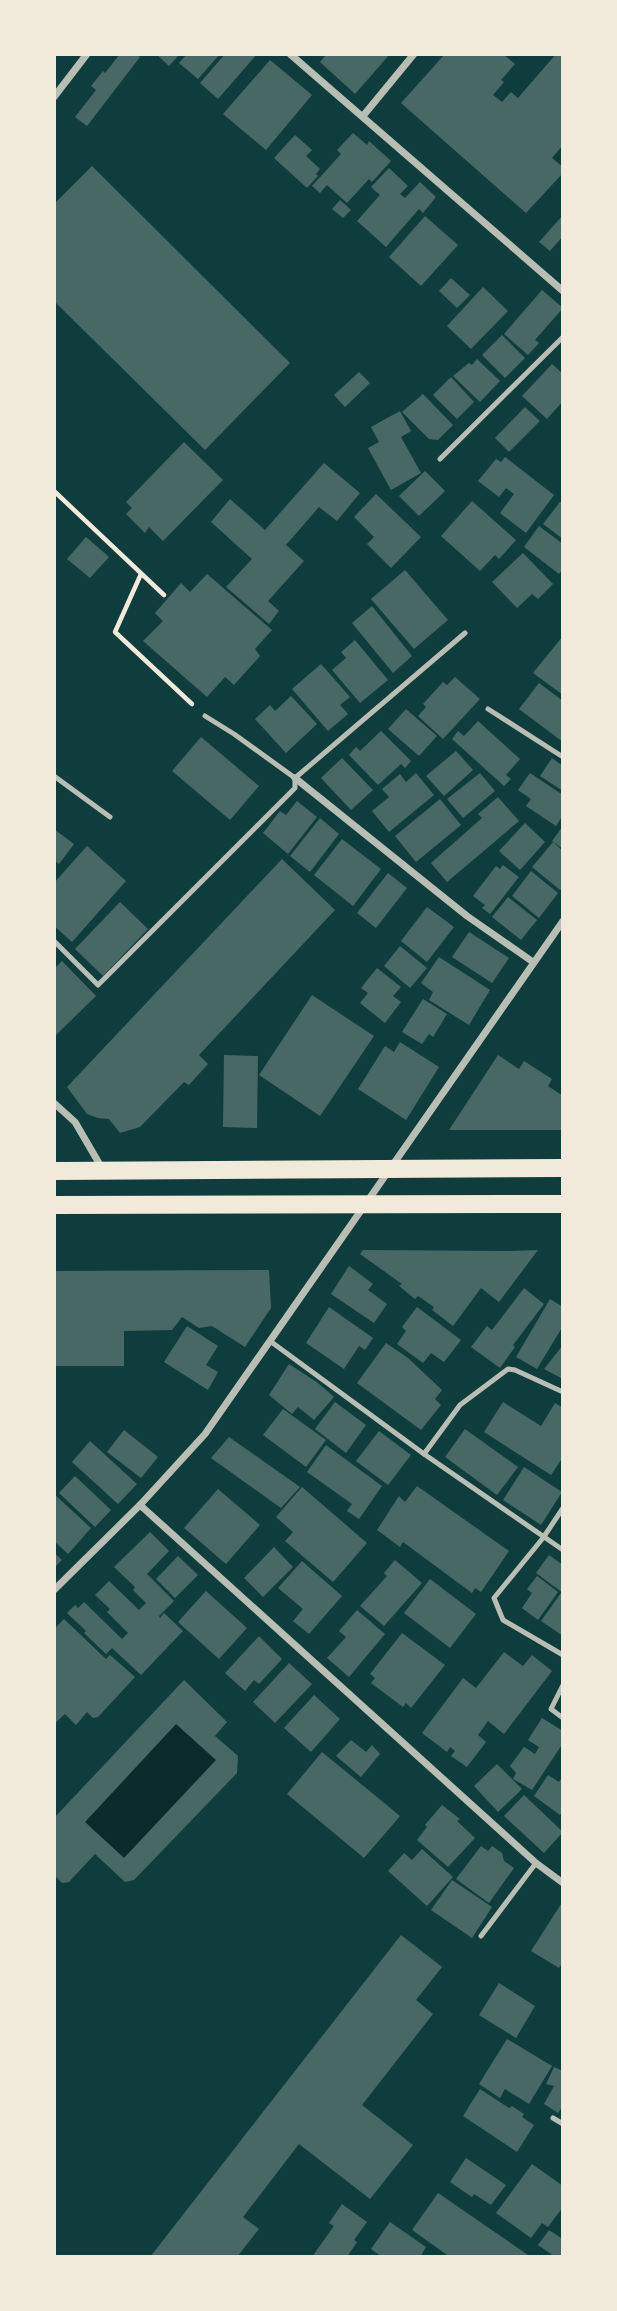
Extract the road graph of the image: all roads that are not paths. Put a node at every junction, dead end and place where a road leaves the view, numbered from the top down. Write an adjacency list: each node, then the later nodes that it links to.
1 (87, 54): 4 (street)
2 (290, 54): 5 (street)
3 (414, 54): 5 (street)
4 (54, 97)
5 (363, 116): 6 (street)
6 (563, 291)
7 (563, 337): 8 (lane)
8 (440, 459)
9 (465, 633): 14 (lane)
10 (488, 709): 12 (lane)
11 (205, 716): 14 (lane)
12 (563, 757)
13 (54, 776): 15 (lane)
14 (295, 778): 17 (lane); 18 (street)
15 (110, 817)
16 (563, 921): 18 (street)
17 (54, 941)
18 (533, 962): 20 (street)
19 (54, 1103): 23 (street)
20 (390, 1168): 21 (main road); 23 (main road); 24 (street)
21 (563, 1168)
22 (54, 1171): 23 (main road)
23 (103, 1171)
24 (364, 1204): 25 (main road); 26 (main road); 27 (street)
25 (563, 1204)
26 (54, 1205)
27 (270, 1340): 29 (lane); 30 (street)
28 (563, 1392): 29 (lane)
29 (424, 1454): 32 (lane)
30 (140, 1505): 34 (street); 38 (street)
31 (563, 1508): 32 (lane)
32 (544, 1538): 33 (lane); 35 (lane)
33 (563, 1550)
34 (54, 1590)
35 (563, 1655)
36 (563, 1685): 37 (lane)
37 (563, 1718)
38 (536, 1863): 39 (street); 40 (lane)
39 (563, 1883)
40 (481, 1936)
41 (553, 2118): 42 (lane)
42 (563, 2124)

